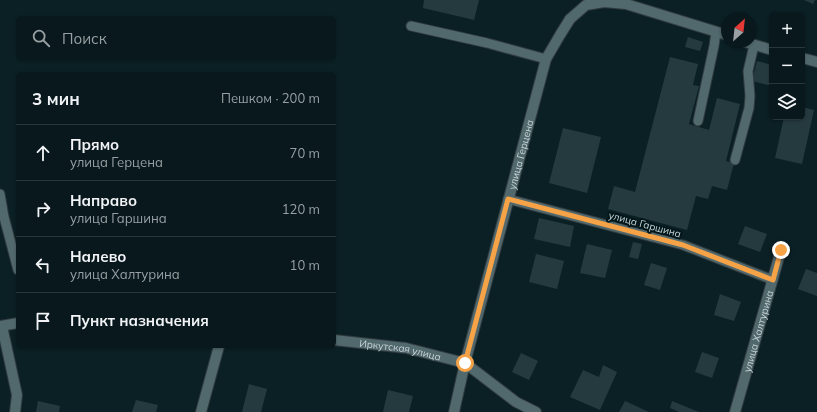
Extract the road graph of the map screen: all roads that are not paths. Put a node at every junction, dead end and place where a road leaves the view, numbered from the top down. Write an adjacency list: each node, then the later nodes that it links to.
1 (626, 2): 3 (street, улица Герцена); 8 (street, улица Герцена)
2 (411, 26): 8 (lane)
3 (716, 32): 4 (street, улица Герцена); 11 (lane)
4 (721, 34)
5 (757, 45): 7 (street)
6 (750, 48): 12 (lane)
7 (769, 49)
8 (546, 59): 14 (street, улица Герцена)
9 (805, 59): 10 (street)
10 (817, 62)
11 (698, 122)
12 (735, 160)
13 (0, 194): 16 (lane)
14 (508, 199): 17 (lane, улица Гаршина); 22 (street, улица Герцена)
15 (781, 250): 17 (street, улица Халтурина)
16 (16, 262)
17 (773, 280): 27 (street, улица Халтурина)
18 (16, 323): 19 (street)
19 (1, 326): 23 (street)
20 (336, 340): 22 (street, Иркутская улица)
21 (218, 348): 24 (street)
22 (465, 363): 25 (street, улица Герцена); 26 (street)
23 (15, 412)
24 (201, 412)
25 (454, 412)
26 (536, 412)
27 (735, 412)

